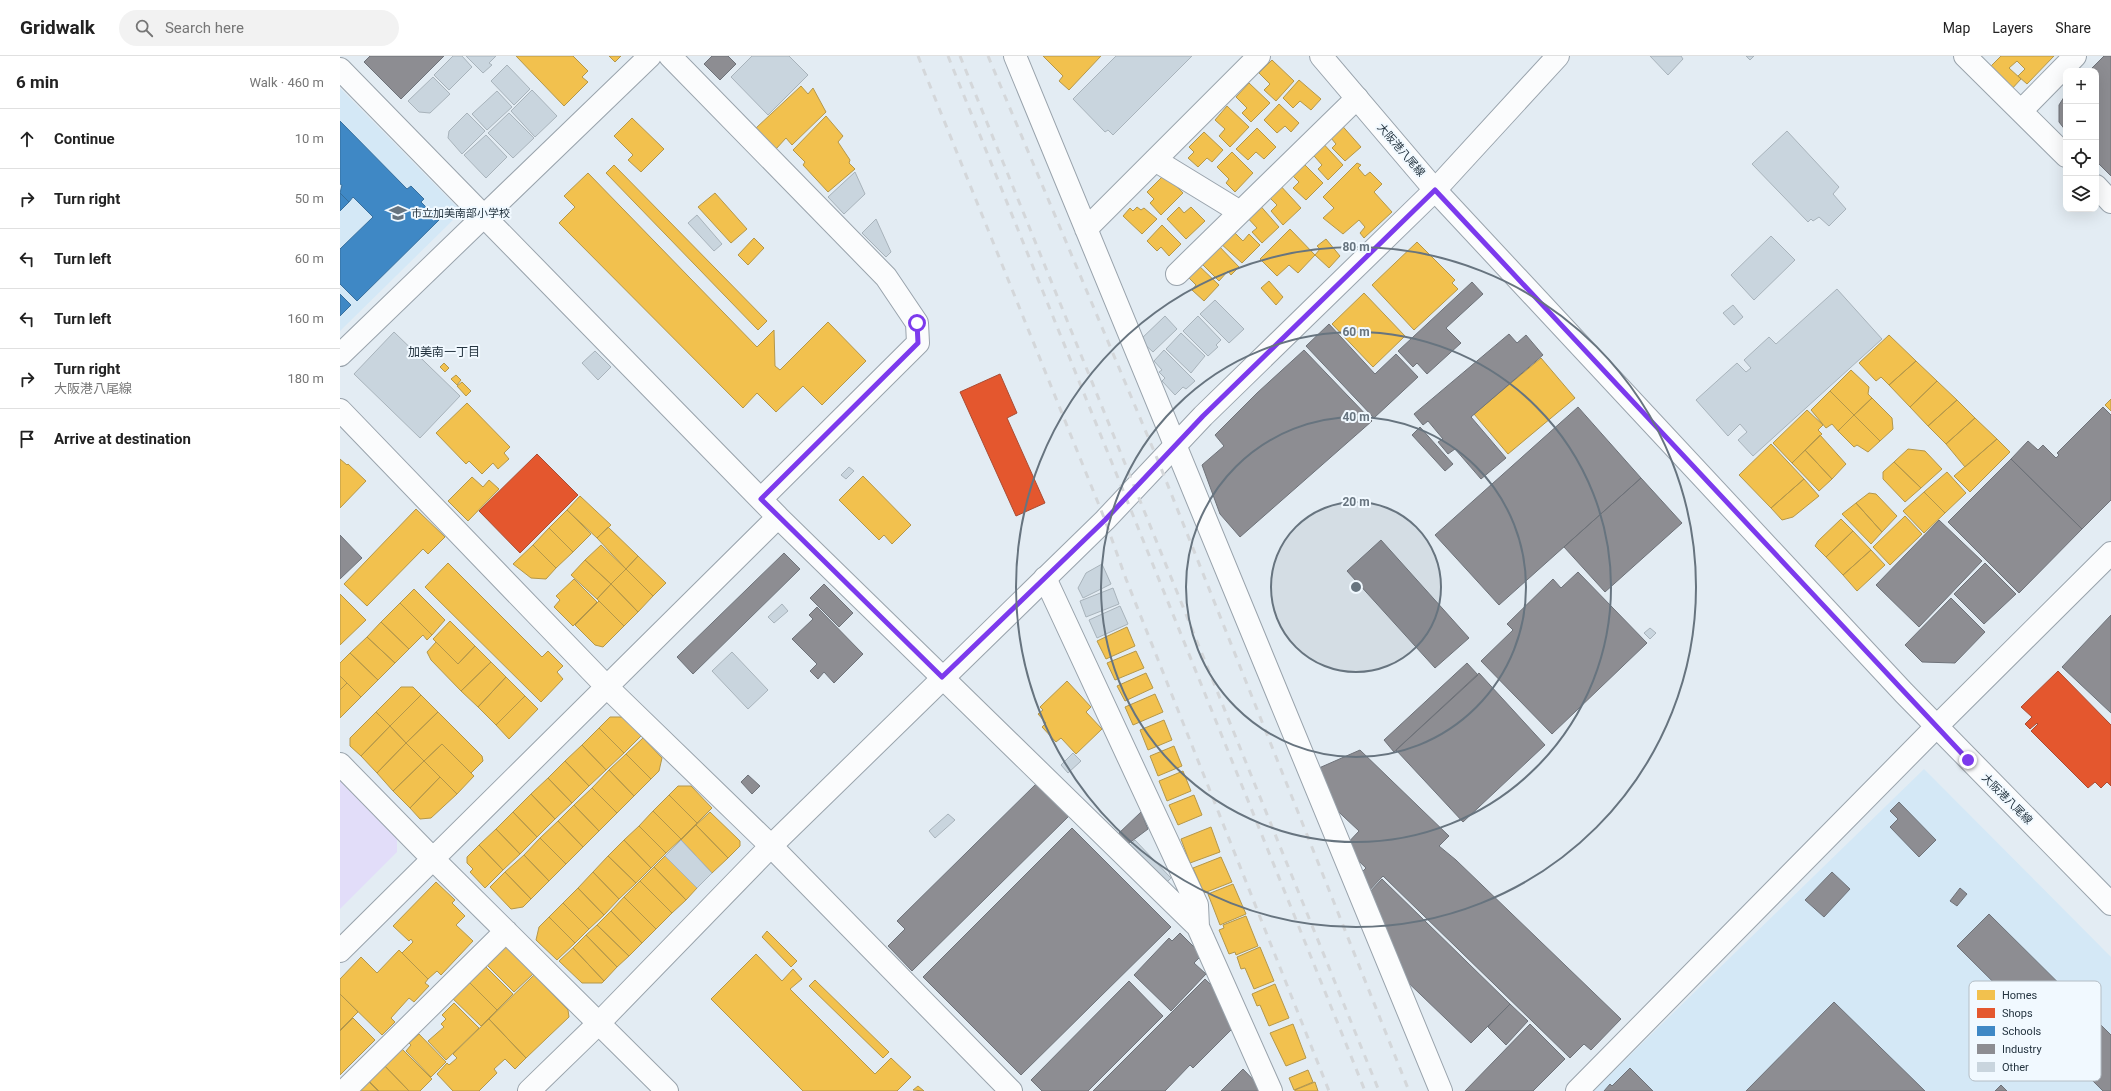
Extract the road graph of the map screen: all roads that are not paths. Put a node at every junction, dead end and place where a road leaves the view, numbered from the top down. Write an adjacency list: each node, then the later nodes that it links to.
1 (650, 56): 18 (street)
2 (670, 56): 24 (street)
3 (1015, 56): 19 (street)
4 (1259, 56): 13 (street)
5 (1321, 56): 10 (street, 大阪港八尾線)
6 (1558, 56): 15 (street)
7 (1965, 56): 11 (street)
8 (2075, 56): 11 (street)
9 (340, 69): 18 (street)
10 (1357, 98): 15 (street, 大阪港八尾線); 17 (street)
11 (2021, 111): 12 (street)
12 (2063, 153)
13 (1155, 160): 17 (street); 19 (street)
14 (2099, 189): 16 (street)
15 (1435, 190): 23 (street); 30 (street, 大阪港八尾線)
16 (2111, 202)
17 (1240, 212): 20 (street)
18 (486, 215): 21 (street); 24 (street)
19 (1086, 229): 23 (street)
20 (1177, 274)
21 (340, 355)
22 (340, 410): 29 (street)
23 (1175, 446): 27 (street); 44 (street)
24 (761, 499): 25 (street)
25 (778, 517): 28 (street); 29 (street)
26 (2111, 553): 30 (street)
27 (1045, 578): 28 (street); 35 (street)
28 (942, 677): 32 (street); 35 (street)
29 (607, 687): 32 (street); 33 (street)
30 (1936, 727): 34 (street, 大阪港八尾線); 45 (street)
31 (340, 764): 33 (street)
32 (771, 846): 38 (street); 42 (street)
33 (433, 860): 36 (street); 37 (street)
34 (2111, 904)
35 (1198, 927): 43 (street)
36 (506, 931): 38 (street); 39 (street)
37 (340, 951)
38 (599, 1023): 40 (street); 41 (street)
39 (344, 1091)
40 (529, 1091)
41 (667, 1091)
42 (1011, 1091)
43 (1271, 1091)
44 (1441, 1091)
45 (1577, 1091)

